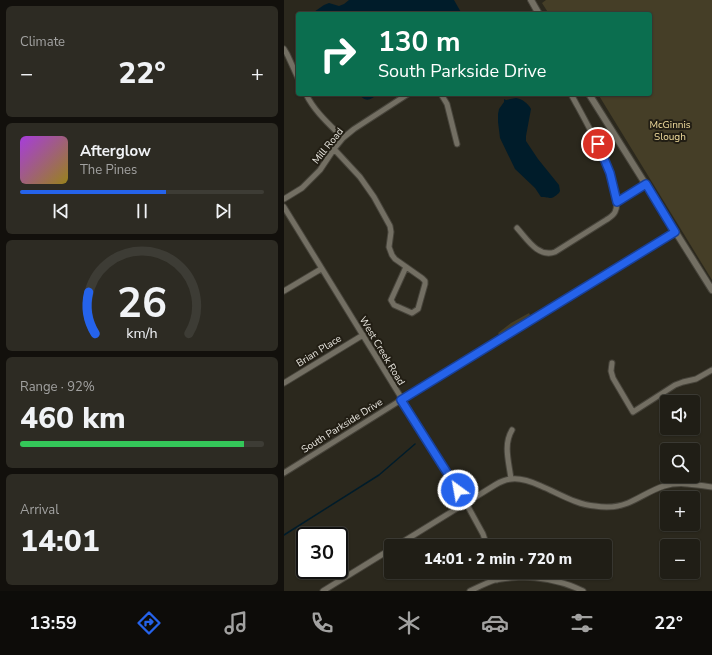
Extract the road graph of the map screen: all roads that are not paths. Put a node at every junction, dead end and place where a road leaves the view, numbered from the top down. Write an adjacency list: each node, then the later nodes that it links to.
1 (531, 0): 2 (street)
2 (537, 12)
3 (284, 49): 4 (street)
4 (296, 74)
5 (307, 96): 10 (street)
6 (405, 96): 10 (street, Mill Road)
7 (442, 96): 11 (street)
8 (572, 96): 15 (street)
9 (590, 96): 13 (street)
10 (343, 138): 12 (street, Mill Road)
11 (457, 144)
12 (334, 149): 14 (street, Mill Road); 19 (street)
13 (646, 184): 15 (street); 18 (street)
14 (284, 199)
15 (617, 202): 17 (street)
16 (284, 207): 20 (street, West Creek Road)
17 (517, 228)
18 (675, 232): 21 (street); 27 (street, South Parkside Drive)
19 (406, 267): 19 (street)
20 (321, 268): 22 (street); 23 (street, West Creek Road)
21 (712, 290)
22 (284, 291)
23 (363, 335): 26 (street, Brian Place); 27 (street, West Creek Road)
24 (612, 363): 25 (street)
25 (712, 370)
26 (284, 383)
27 (401, 400): 29 (street, South Parkside Drive); 32 (street, West Creek Road)
28 (512, 430): 30 (street)
29 (284, 473)
30 (511, 479): 31 (street); 32 (street)
31 (712, 487)
32 (466, 504): 33 (street); 34 (street, West Creek Road)
33 (408, 539)
34 (485, 539)
35 (384, 553): 37 (street)
36 (497, 580): 38 (street); 39 (street)
37 (323, 591)
38 (470, 591)
39 (583, 591)

